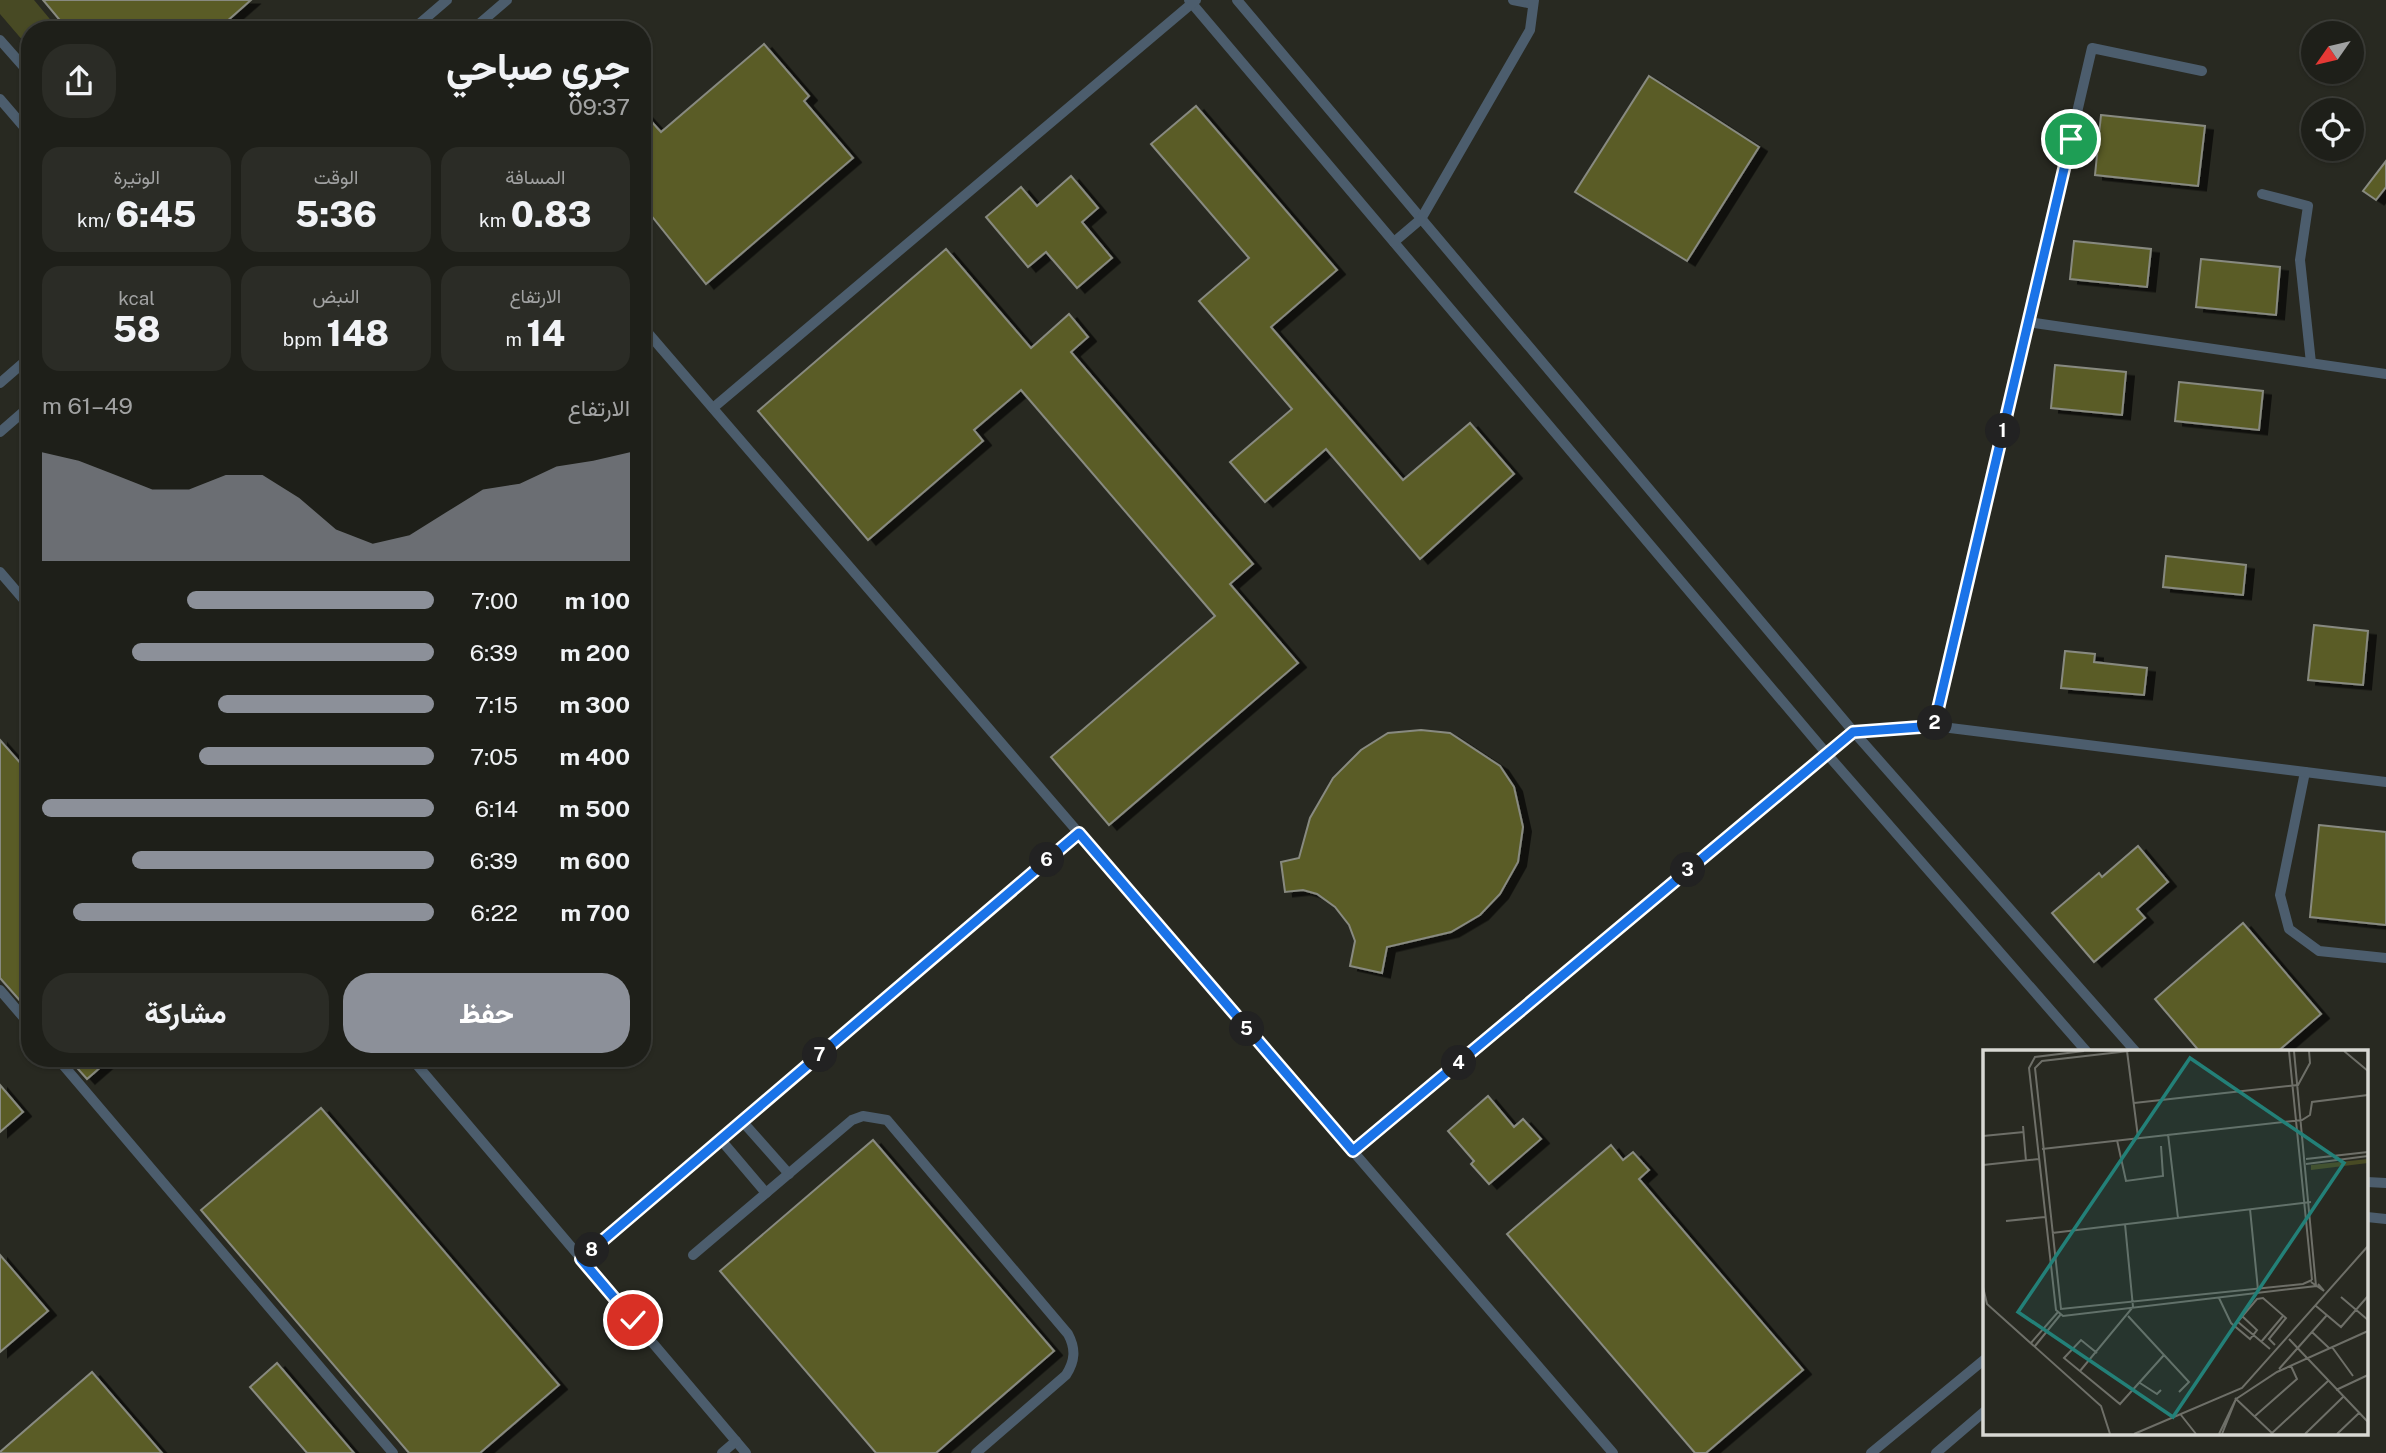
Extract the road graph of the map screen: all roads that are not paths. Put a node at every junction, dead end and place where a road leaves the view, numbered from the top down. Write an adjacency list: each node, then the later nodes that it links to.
1 (447, 0): 7 (lane)
2 (507, 0): 8 (lane)
3 (1237, 0): 15 (lane)
4 (1513, 0): 6 (lane)
5 (1192, 1): 16 (lane); 23 (lane)
6 (1533, 2): 15 (lane)
7 (422, 21)
8 (482, 21)
9 (0, 40): 10 (lane)
10 (21, 64)
11 (2202, 71): 17 (lane)
12 (0, 99): 13 (lane)
13 (21, 124)
14 (2262, 194): 19 (lane)
15 (1421, 219): 16 (lane); 29 (lane)
16 (1394, 242): 30 (lane)
17 (2028, 322): 19 (lane); 28 (lane)
18 (651, 336): 23 (lane)
19 (2311, 363): 21 (lane)
20 (21, 365): 22 (lane)
21 (2386, 374)
22 (0, 383)
23 (713, 408): 33 (lane)
24 (21, 414): 25 (lane)
25 (0, 432)
26 (0, 572): 27 (lane)
27 (21, 596)
28 (1934, 726): 29 (lane); 31 (lane)
29 (1853, 732): 30 (lane); 38 (lane)
30 (1827, 754): 37 (lane); 43 (lane)
31 (2305, 772): 32 (lane); 34 (lane)
32 (2386, 782)
33 (1079, 833): 41 (lane); 43 (lane)
34 (2386, 958)
35 (0, 990): 36 (lane)
36 (21, 1014)
37 (2085, 1050)
38 (2134, 1050)
39 (65, 1067): 55 (lane)
40 (419, 1067): 51 (lane)
41 (743, 1121): 42 (lane); 44 (lane)
42 (720, 1140): 47 (lane); 51 (lane)
43 (1353, 1151): 59 (lane)
44 (789, 1174): 47 (lane); 58 (lane)
45 (2368, 1182): 46 (lane)
46 (2386, 1183)
47 (766, 1193): 50 (lane)
48 (2368, 1217): 49 (lane)
49 (2386, 1219)
50 (693, 1255)
51 (581, 1259): 54 (lane)
52 (1983, 1361): 60 (lane)
53 (1983, 1413): 61 (lane)
54 (736, 1441): 56 (lane); 57 (lane)
55 (393, 1453)
56 (722, 1453)
57 (746, 1453)
58 (976, 1453)
59 (1613, 1453)
60 (1871, 1453)
61 (1936, 1453)

